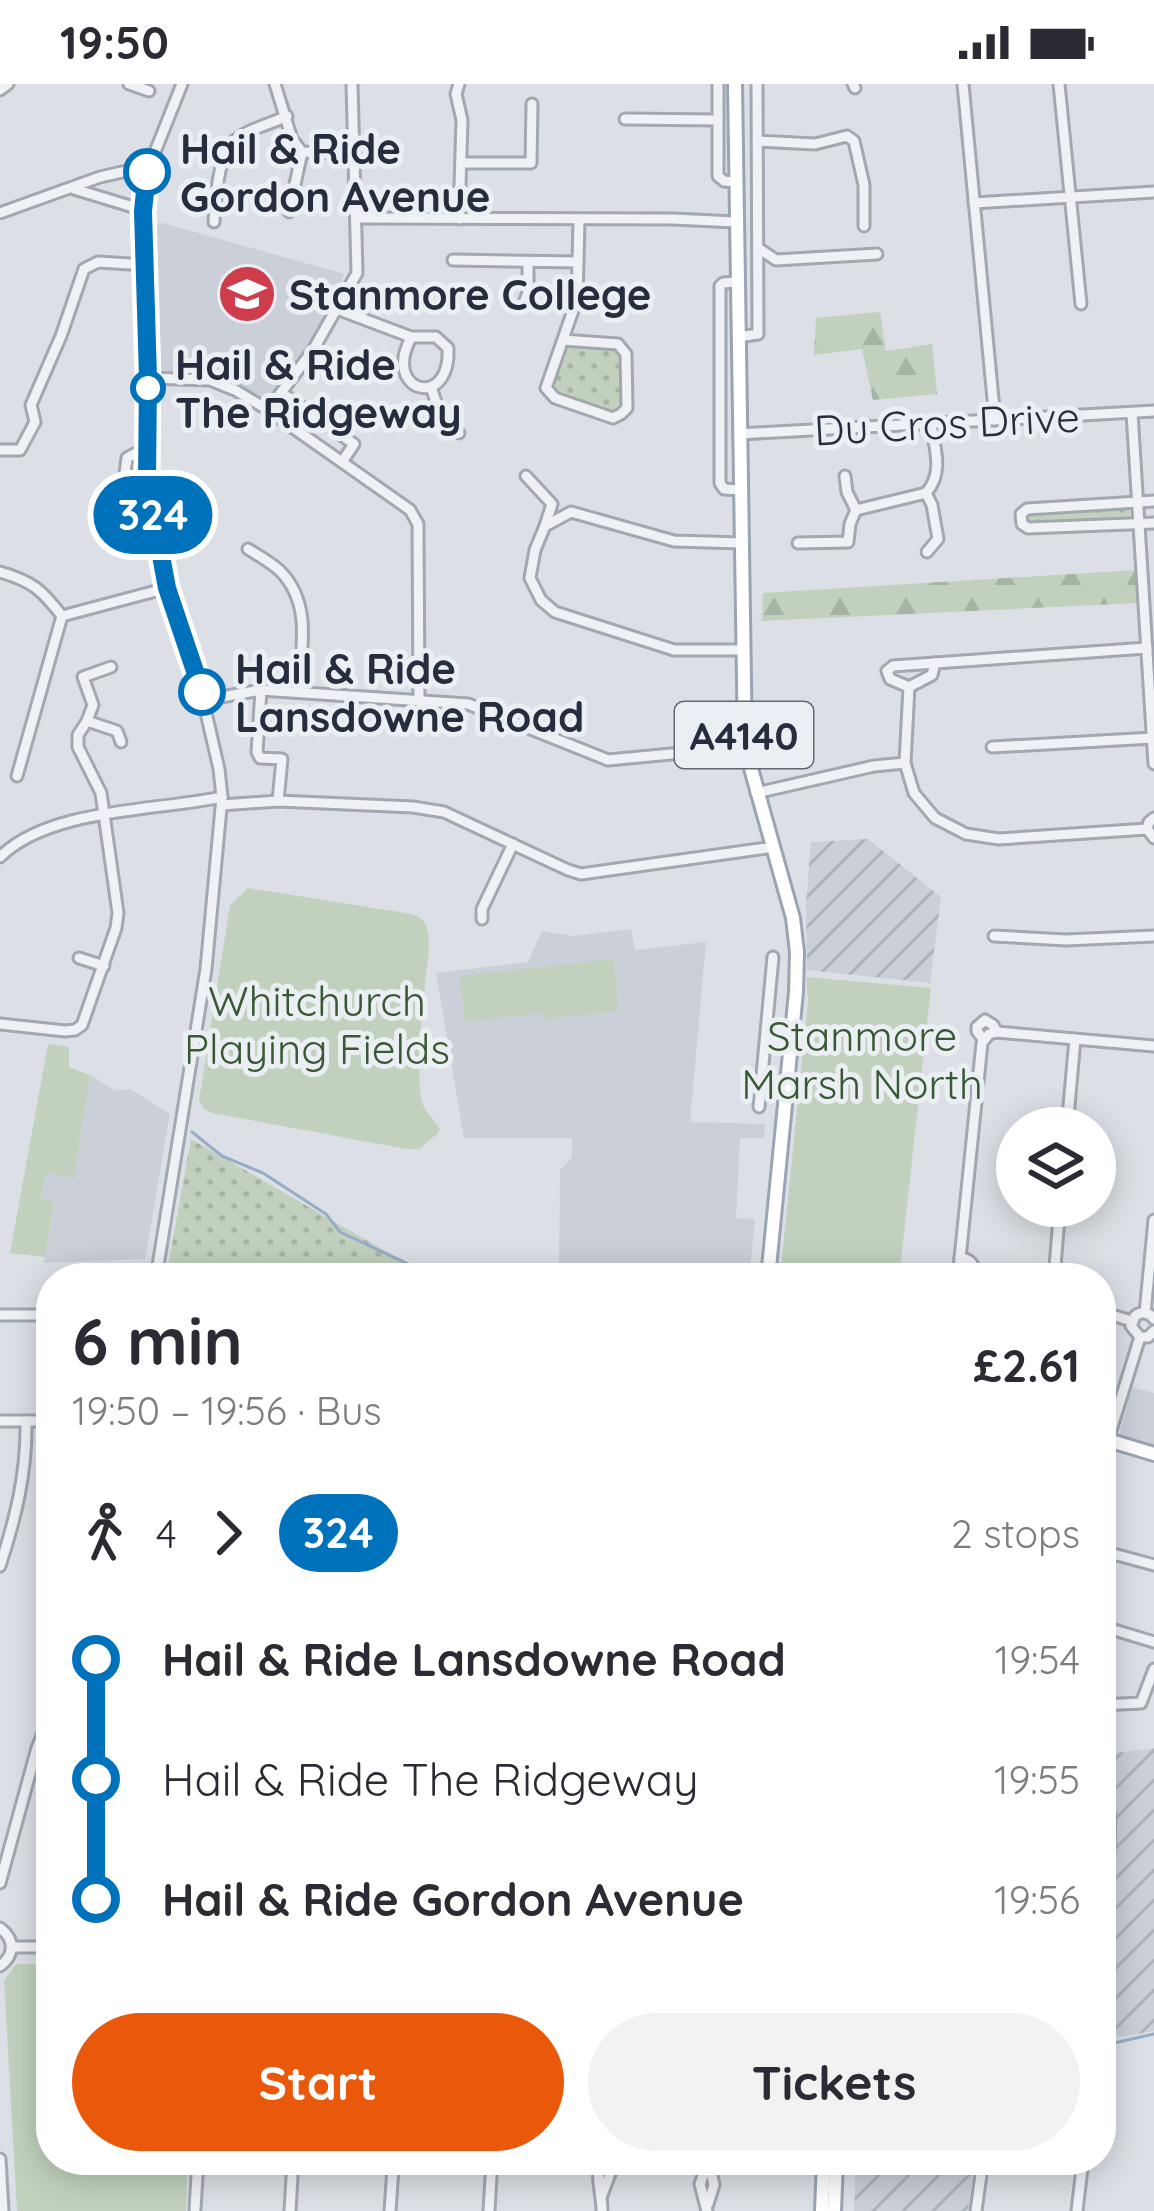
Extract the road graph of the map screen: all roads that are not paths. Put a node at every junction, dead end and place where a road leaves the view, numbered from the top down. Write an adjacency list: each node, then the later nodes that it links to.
1 (8, 84): 12 (street)
2 (129, 84): 13 (street)
3 (182, 84): 25 (street)
4 (275, 84): 15 (street)
5 (352, 84): 22 (street)
6 (459, 84): 23 (street)
7 (718, 84): 17 (street)
8 (735, 84): 18 (main road, A4140)
9 (757, 84): 19 (street)
10 (963, 84): 30 (street)
11 (1059, 84): 29 (street)
12 (0, 91)
13 (149, 91)
14 (532, 104): 23 (street)
15 (287, 116): 21 (street); 37 (street)
16 (625, 120): 17 (street)
17 (718, 120): 26 (street)
18 (735, 122): 19 (street); 26 (main road, A4140)
19 (758, 122): 20 (street)
20 (758, 141): 24 (street); 39 (street)
21 (302, 152): 22 (street); 32 (street)
22 (355, 154): 34 (street)
23 (461, 164): 35 (street)
24 (758, 169): 26 (street); 40 (street)
25 (147, 172): 27 (street); 31 (street)
26 (735, 176): 38 (main road, A4140)
27 (73, 189): 31 (street); 33 (street)
28 (1154, 192): 29 (street)
29 (1070, 197): 30 (street); 49 (street)
30 (974, 203): 61 (street)
31 (143, 211): 46 (street)
32 (289, 212)
33 (0, 213)
34 (356, 218): 35 (street); 51 (street)
35 (459, 219): 36 (street)
36 (579, 220): 38 (street); 45 (street)
37 (214, 222)
38 (736, 222): 48 (main road, A4140)
39 (864, 226)
40 (758, 248): 43 (street); 47 (street)
41 (878, 254): 43 (street)
42 (453, 260): 44 (street)
43 (776, 260): 47 (street)
44 (528, 262): 45 (street); 50 (street)
45 (578, 262): 54 (street)
46 (146, 265): 55 (street); 66 (street)
47 (757, 268): 48 (street); 53 (street)
48 (736, 276): 53 (main road, A4140); 70 (street)
49 (1081, 304)
50 (523, 305)
51 (337, 309): 52 (street); 57 (street)
52 (411, 337): 56 (street); 56 (street)
53 (738, 337): 64 (main road, A4140)
54 (563, 340): 54 (street)
55 (148, 378): 58 (street); 65 (street)
56 (431, 387): 63 (street)
57 (282, 393): 58 (street); 67 (street)
58 (268, 410): 67 (street)
59 (1154, 411): 60 (street, Du Cros Drive)
60 (1132, 412): 61 (street, Du Cros Drive); 74 (street)
61 (995, 420): 62 (street, Du Cros Drive)
62 (931, 424): 64 (street, Du Cros Drive); 72 (street)
63 (459, 434)
64 (740, 434): 70 (main road, A4140)
65 (147, 447): 71 (street); 71 (street)
66 (0, 450)
67 (342, 462): 97 (street)
68 (526, 476): 75 (street)
69 (845, 476): 76 (street)
70 (741, 490): 81 (main road, A4140)
71 (149, 493): 86 (street)
72 (926, 493): 76 (street); 84 (street)
73 (1154, 501): 74 (street)
74 (1138, 502): 79 (street); 79 (street)
75 (551, 504): 77 (street); 80 (street)
76 (856, 509): 82 (street)
77 (571, 512): 80 (street); 81 (street)
78 (1154, 523): 79 (street)
79 (1139, 524): 88 (street)
80 (545, 526): 90 (street)
81 (742, 543): 90 (main road, A4140)
82 (798, 543)
83 (248, 549): 95 (street)
84 (927, 552)
85 (0, 572): 87 (street)
86 (167, 588): 87 (street); 96 (street)
87 (62, 616): 105 (street)
88 (1149, 623): 89 (street)
89 (1147, 648): 91 (street); 99 (street)
90 (742, 650): 101 (main road, A4140)
91 (935, 663): 93 (street); 93 (street)
92 (111, 668): 98 (street)
93 (909, 687): 103 (street)
94 (261, 690): 95 (street); 96 (street); 108 (street)
95 (298, 692): 97 (street)
96 (204, 700): 107 (street)
97 (419, 701): 101 (street)
98 (87, 721): 100 (street); 109 (street)
99 (1153, 738): 102 (street); 104 (street)
100 (121, 742)
101 (745, 747): 106 (main road, A4140)
102 (992, 747)
103 (905, 763): 106 (street); 110 (street)
104 (1154, 764)
105 (17, 776)
106 (756, 793): 112 (main road, A4140)
107 (222, 801): 108 (street); 109 (street); 130 (street)
108 (278, 801): 111 (street)
109 (105, 816): 113 (street); 119 (street)
110 (1152, 828)
111 (513, 844): 112 (street); 114 (street)
112 (774, 847): 122 (main road, A4140)
113 (0, 857)
114 (482, 920)
115 (994, 936): 116 (street)
116 (1154, 937)
117 (773, 956): 121 (street)
118 (79, 958): 119 (street)
119 (104, 966): 120 (street)
120 (0, 1024)
121 (766, 1028): 122 (street); 125 (street)
122 (792, 1033): 131 (main road, A4140)
123 (1075, 1039): 124 (street); 126 (street); 129 (street)
124 (1154, 1046)
125 (759, 1107)
126 (1069, 1107)
127 (1154, 1220): 137 (street)
128 (1058, 1227): 134 (street)
129 (960, 1257): 132 (street); 133 (street)
130 (158, 1263)
131 (770, 1263)
132 (959, 1263)
133 (972, 1263)
134 (1055, 1263)
135 (0, 1315): 136 (street)
136 (36, 1315)
137 (1150, 1316): 139 (street)
138 (1116, 1317): 139 (street)
139 (1132, 1322): 141 (street)
140 (1154, 1331): 141 (street)
141 (1140, 1336): 142 (street)
142 (1116, 1407)
143 (0, 1421): 144 (street)
144 (26, 1421): 145 (street); 150 (street)
145 (36, 1421)
146 (1116, 1442): 147 (main road)
147 (1154, 1454)
148 (1116, 1555): 149 (street)
149 (1154, 1565)
150 (0, 1566)
151 (1116, 1631): 152 (street)
152 (1154, 1642)
153 (1154, 1669): 154 (street)
154 (1116, 1704)
155 (36, 1755): 156 (street)
156 (0, 1883)
157 (0, 1928): 158 (street)
158 (12, 1947): 159 (street); 160 (street)
159 (36, 1947)
160 (0, 1966)
161 (0, 2158): 172 (street)
162 (197, 2175): 173 (street)
163 (292, 2175): 176 (street)
164 (392, 2175): 177 (street)
165 (491, 2175): 178 (street)
166 (598, 2175): 179 (street)
167 (704, 2175): 174 (street)
168 (823, 2175): 180 (main road)
169 (835, 2175): 181 (main road)
170 (981, 2175): 182 (street)
171 (1081, 2175): 183 (street)
172 (1, 2185): 175 (street)
173 (196, 2209)
174 (707, 2209)
175 (3, 2211)
176 (290, 2211)
177 (391, 2211)
178 (489, 2211)
179 (602, 2211)
180 (822, 2211)
181 (834, 2211)
182 (976, 2211)
183 (1077, 2211)

